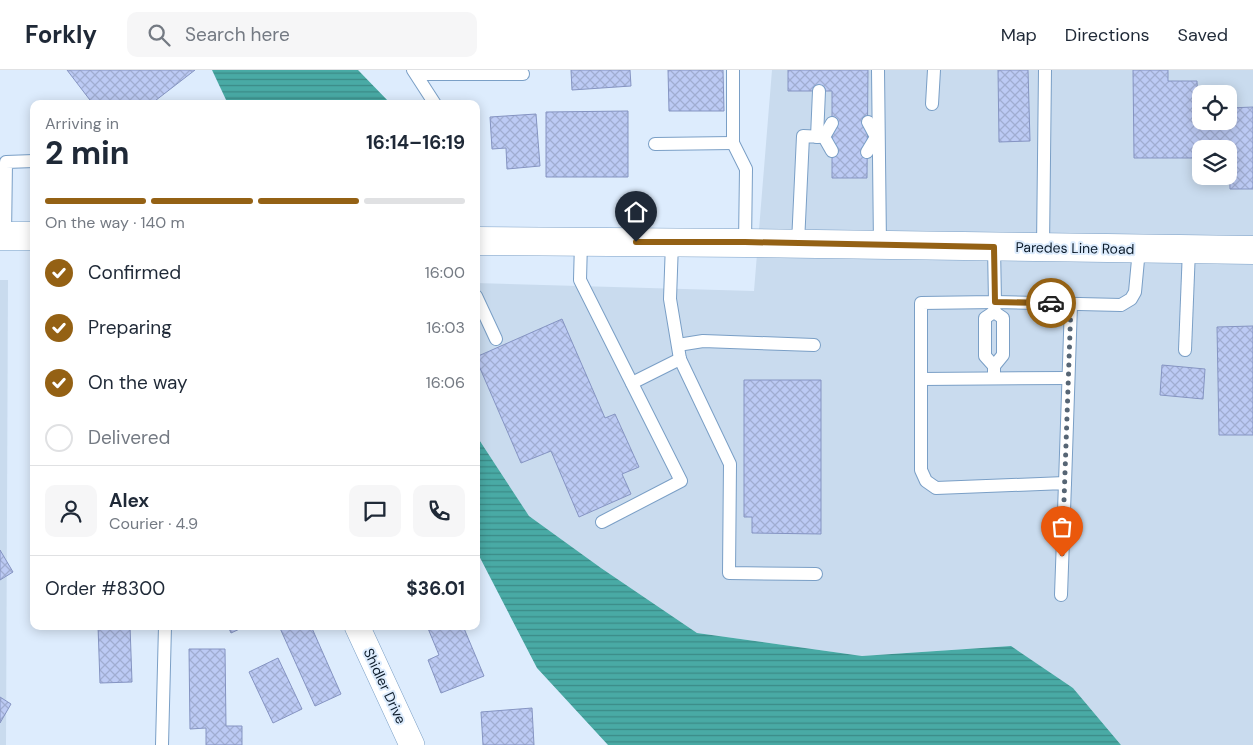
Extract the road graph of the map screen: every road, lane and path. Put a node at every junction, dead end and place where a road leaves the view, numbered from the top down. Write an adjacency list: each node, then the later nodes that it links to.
1 (733, 70): 14 (lane)
2 (878, 70): 13 (lane)
3 (934, 70): 9 (lane)
4 (1045, 70): 28 (lane)
5 (415, 72): 6 (lane); 8 (lane)
6 (523, 74)
7 (819, 91): 12 (lane)
8 (432, 100)
9 (932, 104)
10 (868, 122): 13 (lane)
11 (832, 123): 12 (lane)
12 (820, 137): 16 (lane); 25 (lane)
13 (877, 137): 17 (lane); 26 (lane)
14 (733, 143): 15 (lane); 23 (lane)
15 (656, 144)
16 (832, 151)
17 (867, 152)
18 (30, 161): 19 (lane)
19 (2, 236): 20 (main road)
20 (30, 236)
21 (480, 241): 22 (main road, Paredes Line Road)
22 (581, 242): 24 (main road, Paredes Line Road); 43 (lane)
23 (745, 242): 24 (main road, Paredes Line Road); 25 (main road, Paredes Line Road)
24 (672, 243): 36 (lane)
25 (798, 243): 26 (main road, Paredes Line Road)
26 (880, 245): 27 (main road, Paredes Line Road)
27 (994, 247): 28 (main road, Paredes Line Road); 34 (lane)
28 (1043, 247): 29 (main road, Paredes Line Road)
29 (1139, 249): 30 (main road, Paredes Line Road); 32 (lane)
30 (1188, 249): 31 (main road, Paredes Line Road); 38 (lane)
31 (1253, 250)
32 (1071, 304): 34 (lane); 41 (lane)
33 (480, 305): 35 (lane)
34 (995, 307): 40 (lane); 40 (lane); 42 (lane)
35 (496, 339)
36 (678, 345): 37 (lane); 39 (lane)
37 (814, 345)
38 (1185, 350)
39 (680, 359): 43 (lane); 46 (lane)
40 (994, 372): 41 (lane); 42 (lane)
41 (1067, 378): 44 (lane)
42 (921, 379): 44 (lane)
43 (632, 383): 45 (lane)
44 (1065, 483): 47 (lane)
45 (602, 522)
46 (816, 574)
47 (1061, 594)
48 (165, 630): 50 (lane)
49 (359, 630): 51 (street, Shidler Drive)
50 (162, 745)
51 (412, 745)

